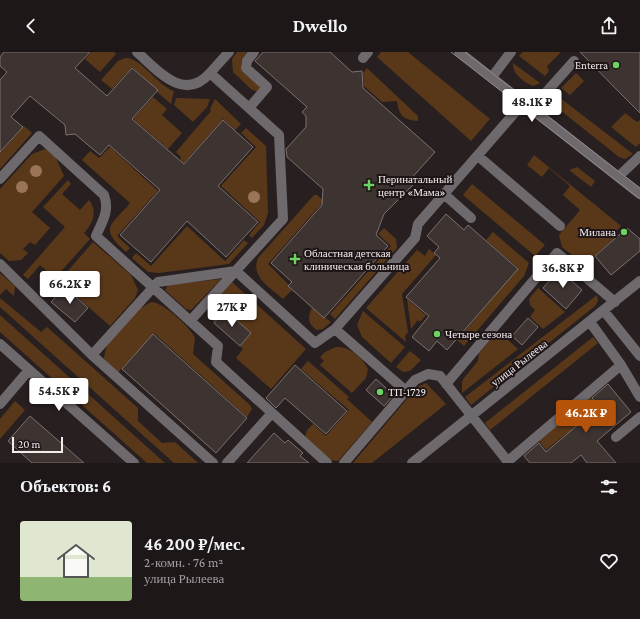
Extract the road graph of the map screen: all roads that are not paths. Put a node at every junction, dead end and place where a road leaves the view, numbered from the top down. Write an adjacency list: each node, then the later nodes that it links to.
1 (137, 52): 7 (street)
2 (229, 52): 7 (street)
3 (254, 52): 10 (street)
4 (511, 52): 8 (street)
5 (464, 53): 8 (street)
6 (574, 61): 9 (street)
7 (210, 73): 10 (street)
8 (492, 77): 9 (street)
9 (528, 105): 11 (street); 13 (street)
10 (249, 108): 20 (street)
11 (478, 156): 15 (street); 18 (street)
12 (640, 156): 13 (street)
13 (619, 176): 16 (street)
14 (0, 179): 22 (street)
15 (444, 194): 17 (street); 27 (street)
16 (640, 194)
17 (471, 218)
18 (560, 226)
19 (0, 264): 29 (street)
20 (236, 271): 22 (street); 25 (street); 27 (street)
21 (640, 281): 23 (street, улица Рылеева)
22 (152, 287): 25 (street); 29 (street)
23 (615, 302): 24 (street, улица Рылеева); 33 (street)
24 (604, 311): 26 (street, улица Рылеева); 30 (street)
25 (190, 321): 37 (street)
26 (590, 322): 31 (street); 38 (street, улица Рылеева)
27 (335, 328): 34 (street)
28 (0, 344): 32 (street)
29 (92, 355): 43 (street)
30 (640, 356)
31 (621, 365): 35 (street); 41 (street)
32 (29, 370): 36 (street); 42 (street)
33 (446, 384): 34 (street); 38 (street)
34 (406, 391): 46 (street)
35 (640, 397)
36 (0, 404)
37 (271, 414): 44 (street); 45 (street)
38 (472, 416): 41 (street); 47 (street, улица Рылеева)
39 (640, 417): 40 (street)
40 (616, 436)
41 (508, 462)
42 (134, 463)
43 (213, 463)
44 (226, 463)
45 (327, 463)
46 (344, 463)
47 (412, 463)

